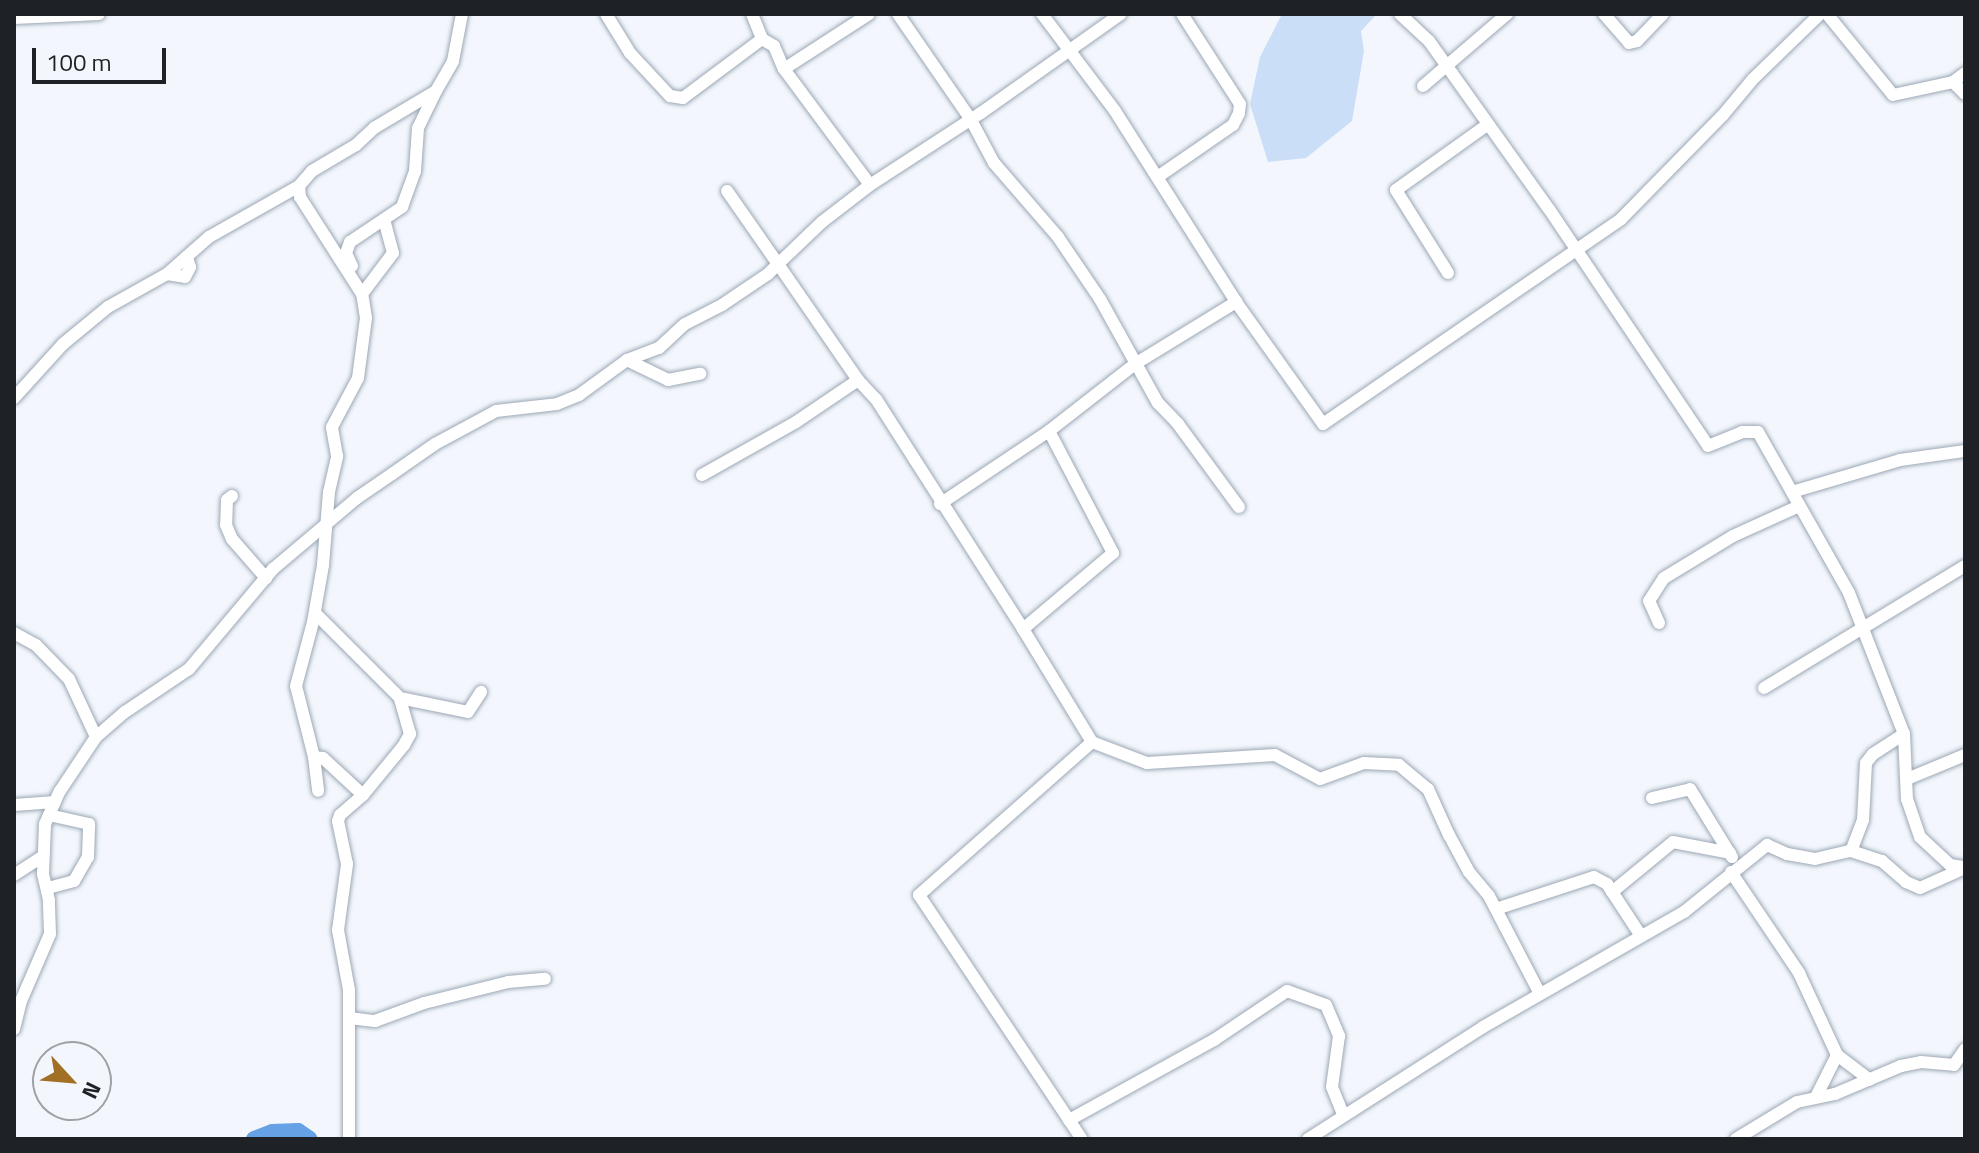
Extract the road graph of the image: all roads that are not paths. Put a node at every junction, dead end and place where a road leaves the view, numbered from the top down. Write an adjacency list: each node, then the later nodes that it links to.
1 (99, 14): 16 (street)
2 (462, 14): 24 (street)
3 (606, 14): 17 (street)
4 (752, 14): 17 (street)
5 (869, 14): 20 (street)
6 (898, 14): 26 (street)
7 (1042, 14): 18 (street)
8 (1121, 14): 18 (street)
9 (1182, 14): 28 (street)
10 (1400, 14): 19 (street)
11 (1507, 14): 19 (street)
12 (1604, 14): 13 (street)
13 (1663, 14)
14 (1820, 14): 34 (street)
15 (1827, 14): 22 (street)
16 (14, 18)
17 (762, 39): 20 (street)
18 (1069, 52): 26 (street); 28 (street)
19 (1447, 68): 23 (street); 27 (street)
20 (784, 69): 29 (street)
21 (1965, 73): 22 (street)
22 (1953, 82): 25 (street)
23 (1423, 86)
24 (436, 91): 30 (street); 32 (street)
25 (1965, 94)
26 (971, 120): 29 (street); 42 (street)
27 (1487, 125): 34 (street); 37 (street)
28 (1159, 176): 40 (street)
29 (870, 185): 36 (street)
30 (299, 186): 38 (street); 45 (street)
31 (727, 191): 36 (street)
32 (402, 207): 33 (street); 35 (street)
33 (384, 220): 35 (street); 38 (street)
34 (1577, 252): 40 (street); 49 (street)
35 (393, 253): 39 (street)
36 (778, 264): 41 (street); 44 (street)
37 (1448, 273)
38 (355, 280): 39 (street)
39 (362, 294): 54 (street)
40 (1236, 302): 42 (street)
41 (627, 360): 43 (street); 54 (street)
42 (1135, 364): 46 (street); 53 (street)
43 (700, 374)
44 (858, 380): 48 (street); 51 (street)
45 (14, 398)
46 (1049, 431): 51 (street); 59 (street)
47 (1965, 451): 49 (street)
48 (702, 475)
49 (1792, 492): 52 (street)
50 (232, 496): 56 (street)
51 (940, 504): 59 (street)
52 (1799, 506): 58 (street); 60 (street)
53 (1239, 507)
54 (328, 523): 56 (street); 57 (street)
55 (1965, 566): 60 (street)
56 (266, 578): 66 (street)
57 (315, 613): 64 (street); 69 (street)
58 (1659, 623)
59 (1023, 629): 67 (street)
60 (1865, 629): 62 (street); 65 (street)
61 (14, 633): 66 (street)
62 (1764, 688)
63 (481, 692): 64 (street)
64 (400, 698): 72 (street)
65 (1904, 734): 70 (street); 77 (street)
66 (96, 737): 74 (street)
67 (1092, 742): 85 (street); 96 (street)
68 (1965, 755): 70 (street)
69 (314, 757): 71 (street); 72 (street)
70 (1907, 779): 80 (street)
71 (318, 791)
72 (363, 795): 89 (street)
73 (1652, 798): 78 (street)
74 (55, 802): 75 (street); 76 (street)
75 (14, 805)
76 (49, 815): 79 (street); 83 (street)
77 (1851, 851): 80 (street); 81 (street)
78 (1730, 853): 81 (street); 84 (street)
79 (43, 856): 82 (street); 83 (street)
80 (1965, 867)
81 (1735, 869): 86 (street); 92 (street)
82 (14, 875)
83 (48, 888): 90 (street)
84 (1612, 892): 85 (street); 86 (street)
85 (1496, 909): 88 (street)
86 (1641, 936): 88 (street)
87 (545, 979): 89 (street)
88 (1540, 994): 95 (street)
89 (349, 1018): 97 (street)
90 (14, 1029)
91 (1965, 1049): 93 (street)
92 (1837, 1055): 93 (street); 94 (street)
93 (1870, 1080): 94 (street)
94 (1817, 1095): 100 (street)
95 (1344, 1116): 96 (street); 99 (street)
96 (1069, 1120): 98 (street)
97 (349, 1139)
98 (1082, 1139)
99 (1308, 1139)
100 (1736, 1139)

